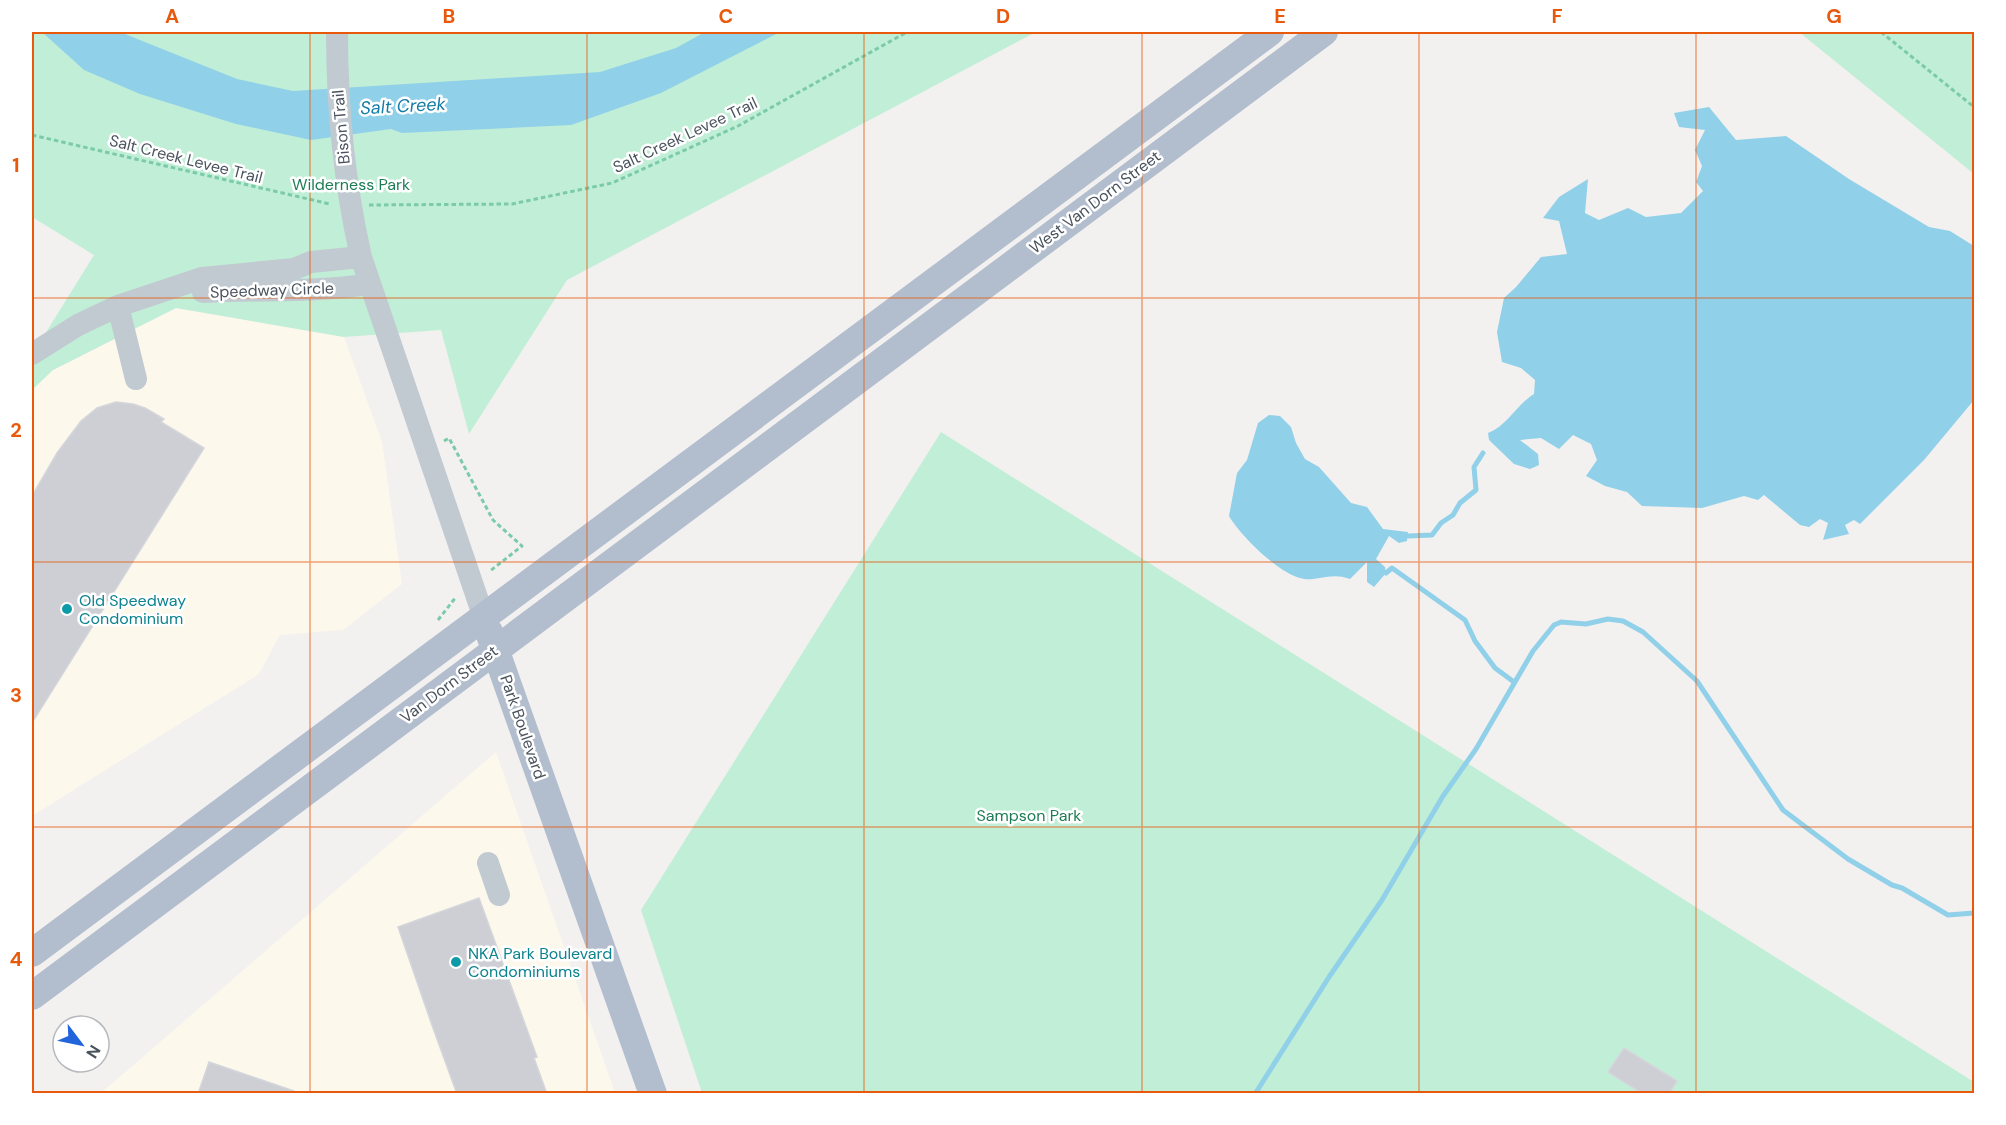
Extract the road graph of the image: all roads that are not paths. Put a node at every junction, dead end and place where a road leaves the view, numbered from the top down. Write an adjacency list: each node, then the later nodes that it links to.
1 (337, 32): 4 (street, Bison Trail)
2 (1270, 32): 9 (main road, West Van Dorn Street)
3 (1324, 32): 10 (main road, West Van Dorn Street)
4 (361, 257): 5 (street, Park Boulevard); 6 (street, Speedway Circle)
5 (369, 284): 6 (street, Speedway Circle); 12 (street, Park Boulevard)
6 (175, 289): 7 (street, Speedway Circle)
7 (118, 306): 8 (street, Speedway Circle); 11 (street)
8 (32, 354)
9 (835, 356): 12 (main road, Van Dorn Street)
10 (866, 372): 13 (main road, Van Dorn Street)
11 (136, 379)
12 (484, 618): 13 (main road, Park Boulevard); 16 (main road, Van Dorn Street)
13 (496, 650): 17 (main road, Van Dorn Street); 18 (main road, Park Boulevard)
14 (488, 863): 15 (street)
15 (499, 895)
16 (32, 953)
17 (32, 996)
18 (653, 1094)

